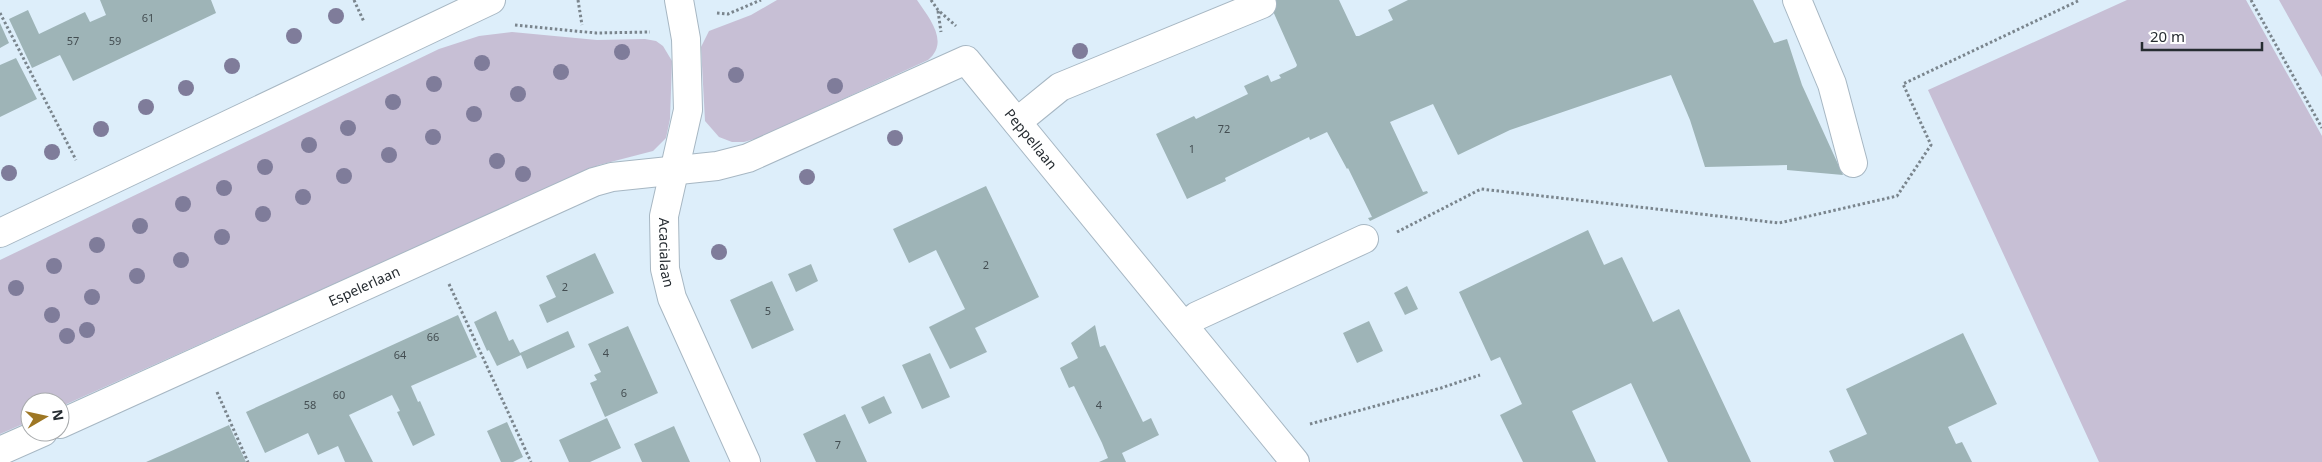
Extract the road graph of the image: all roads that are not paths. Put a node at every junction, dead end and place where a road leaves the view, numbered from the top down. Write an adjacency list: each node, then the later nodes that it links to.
1 (491, 0): 8 (street)
2 (679, 0): 7 (street, Acacialaan)
3 (1797, 0): 6 (street)
4 (1262, 4): 5 (street)
5 (1017, 122): 7 (street, Peppellaan); 10 (street, Peppellaan)
6 (1853, 162)
7 (674, 171): 11 (street, Espelerlaan); 14 (street, Acacialaan)
8 (0, 233)
9 (1364, 239): 10 (street)
10 (1184, 326): 15 (street, Peppellaan)
11 (70, 419)
12 (20, 442): 13 (street)
13 (0, 451)
14 (746, 462)
15 (1295, 462)

